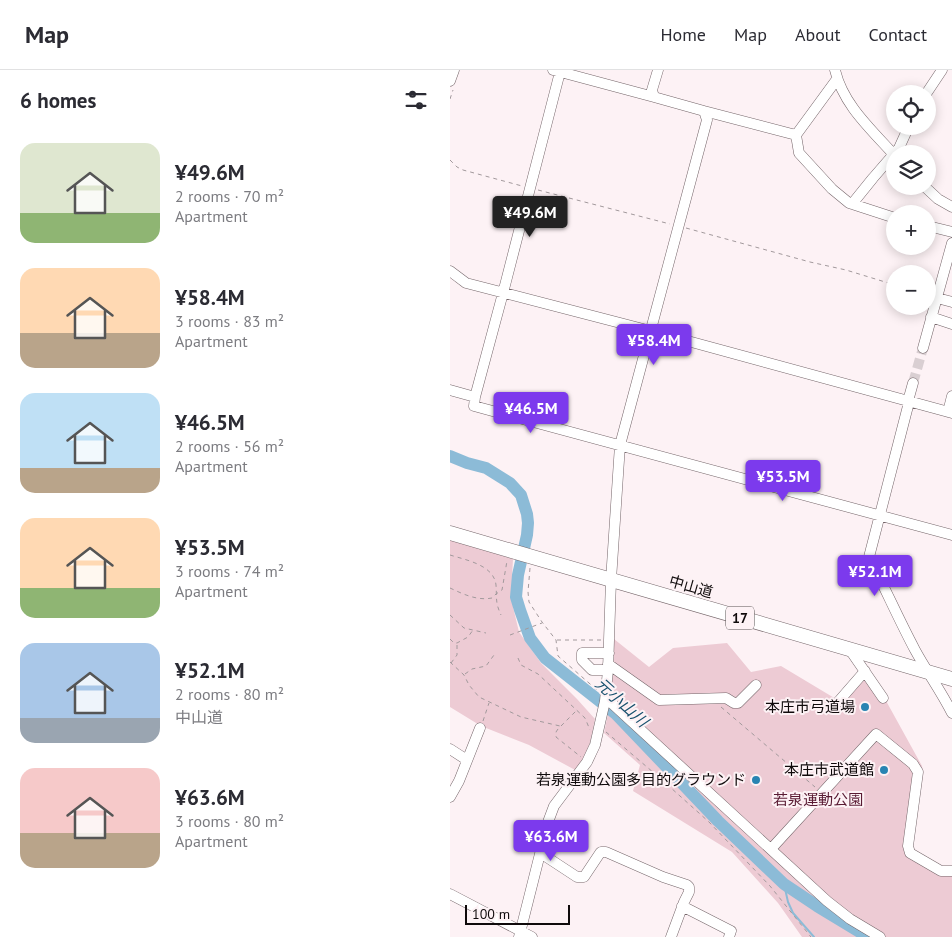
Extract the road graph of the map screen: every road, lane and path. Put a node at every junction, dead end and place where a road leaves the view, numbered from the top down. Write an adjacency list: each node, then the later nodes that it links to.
1 (454, 70): 6 (street)
2 (658, 70): 8 (street)
3 (942, 70): 7 (street)
4 (556, 71): 8 (street); 21 (street)
5 (836, 75): 10 (street); 11 (street)
6 (450, 81)
7 (932, 85)
8 (654, 97): 9 (street)
9 (704, 111): 10 (street); 26 (street)
10 (796, 135): 14 (street)
11 (886, 146)
12 (886, 164): 14 (street)
13 (934, 195): 15 (street)
14 (852, 204): 16 (street)
15 (952, 207)
16 (886, 215)
17 (936, 228): 18 (street)
18 (952, 232)
19 (952, 243): 22 (street)
20 (450, 271): 21 (street)
21 (503, 293): 26 (street); 31 (street)
22 (938, 298): 23 (street); 24 (street)
23 (952, 302)
24 (932, 317): 25 (street); 27 (street)
25 (952, 324)
26 (650, 331): 32 (street); 34 (street)
27 (923, 348)
28 (913, 383): 32 (street)
29 (450, 390): 31 (street)
30 (952, 396): 33 (street)
31 (475, 397): 34 (street)
32 (908, 401): 33 (street); 35 (street)
33 (950, 412)
34 (620, 445): 35 (street); 40 (street)
35 (880, 515): 37 (street); 60 (street)
36 (450, 533): 39 (highway, 中山道 / 17)
37 (952, 535)
38 (450, 554): 42 (path)
39 (521, 554): 40 (highway, 中山道 / 17); 42 (path); 45 (path)
40 (611, 580): 51 (street); 53 (highway, 中山道 / 17)
41 (450, 588): 42 (path)
42 (496, 594): 44 (path)
43 (450, 615): 46 (path)
44 (501, 615)
45 (542, 622): 48 (path); 50 (path)
46 (473, 630): 47 (path); 52 (path)
47 (486, 633)
48 (511, 635)
49 (450, 639): 52 (path)
50 (556, 640): 51 (path); 65 (path)
51 (609, 640): 54 (street)
52 (457, 643): 57 (path)
53 (850, 650): 59 (street); 60 (highway, 中山道 / 17)
54 (609, 653): 58 (street); 58 (street)
55 (494, 655): 61 (path)
56 (518, 658): 69 (path)
57 (451, 662): 61 (path)
58 (608, 667): 63 (street); 65 (street)
59 (865, 671): 64 (street); 67 (street)
60 (926, 671): 62 (highway, 中山道 / 17); 70 (street)
61 (464, 675): 66 (path)
62 (952, 679)
63 (756, 685)
64 (884, 698)
65 (606, 700): 73 (street); 79 (street)
66 (490, 702): 71 (path); 72 (path)
67 (838, 702)
68 (721, 706): 78 (path)
69 (576, 710): 71 (path); 73 (path)
70 (952, 713)
71 (560, 726): 76 (path)
72 (480, 728): 75 (street)
73 (599, 729): 76 (street); 88 (path)
74 (450, 750): 75 (street)
75 (467, 760): 77 (street)
76 (587, 762): 80 (street)
77 (451, 793)
78 (822, 793): 79 (street); 81 (street)
79 (771, 849): 89 (street)
80 (540, 855): 83 (street); 84 (street)
81 (952, 872)
82 (450, 894): 84 (street)
83 (682, 906): 86 (street); 87 (street)
84 (520, 934): 85 (street)
85 (532, 937)
86 (671, 937)
87 (728, 937)
88 (811, 937)
89 (880, 937)

